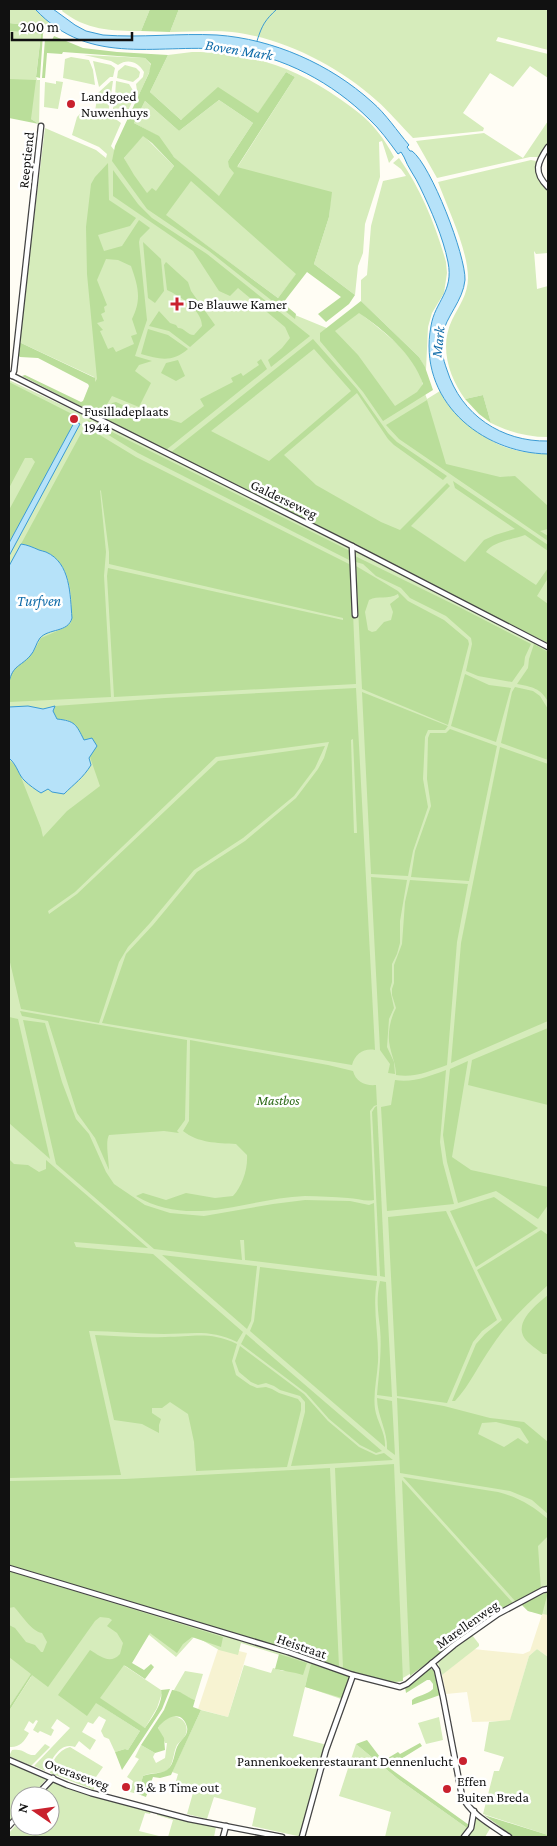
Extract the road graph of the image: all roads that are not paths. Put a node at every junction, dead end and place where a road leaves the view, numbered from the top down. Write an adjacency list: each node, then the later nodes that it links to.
1 (41, 126): 4 (street, Reeptiend)
2 (548, 147): 3 (street)
3 (548, 187)
4 (10, 375): 5 (street, Galderseweg)
5 (352, 546): 6 (street); 7 (street, Galderseweg)
6 (355, 615)
7 (548, 647)
8 (9, 1568): 11 (street, Heistraat)
9 (546, 1590): 10 (street, Marellenweg)
10 (432, 1663): 11 (street, Heistraat); 15 (street)
11 (353, 1675): 19 (street)
12 (9, 1760): 13 (street, Overaseweg)
13 (53, 1778): 14 (street); 16 (street, Overaseweg)
14 (45, 1786)
15 (474, 1811): 20 (street); 21 (street)
16 (226, 1826): 17 (street); 18 (street, Overaseweg)
17 (223, 1837)
18 (282, 1837)
19 (302, 1837)
20 (464, 1837)
21 (509, 1837)

